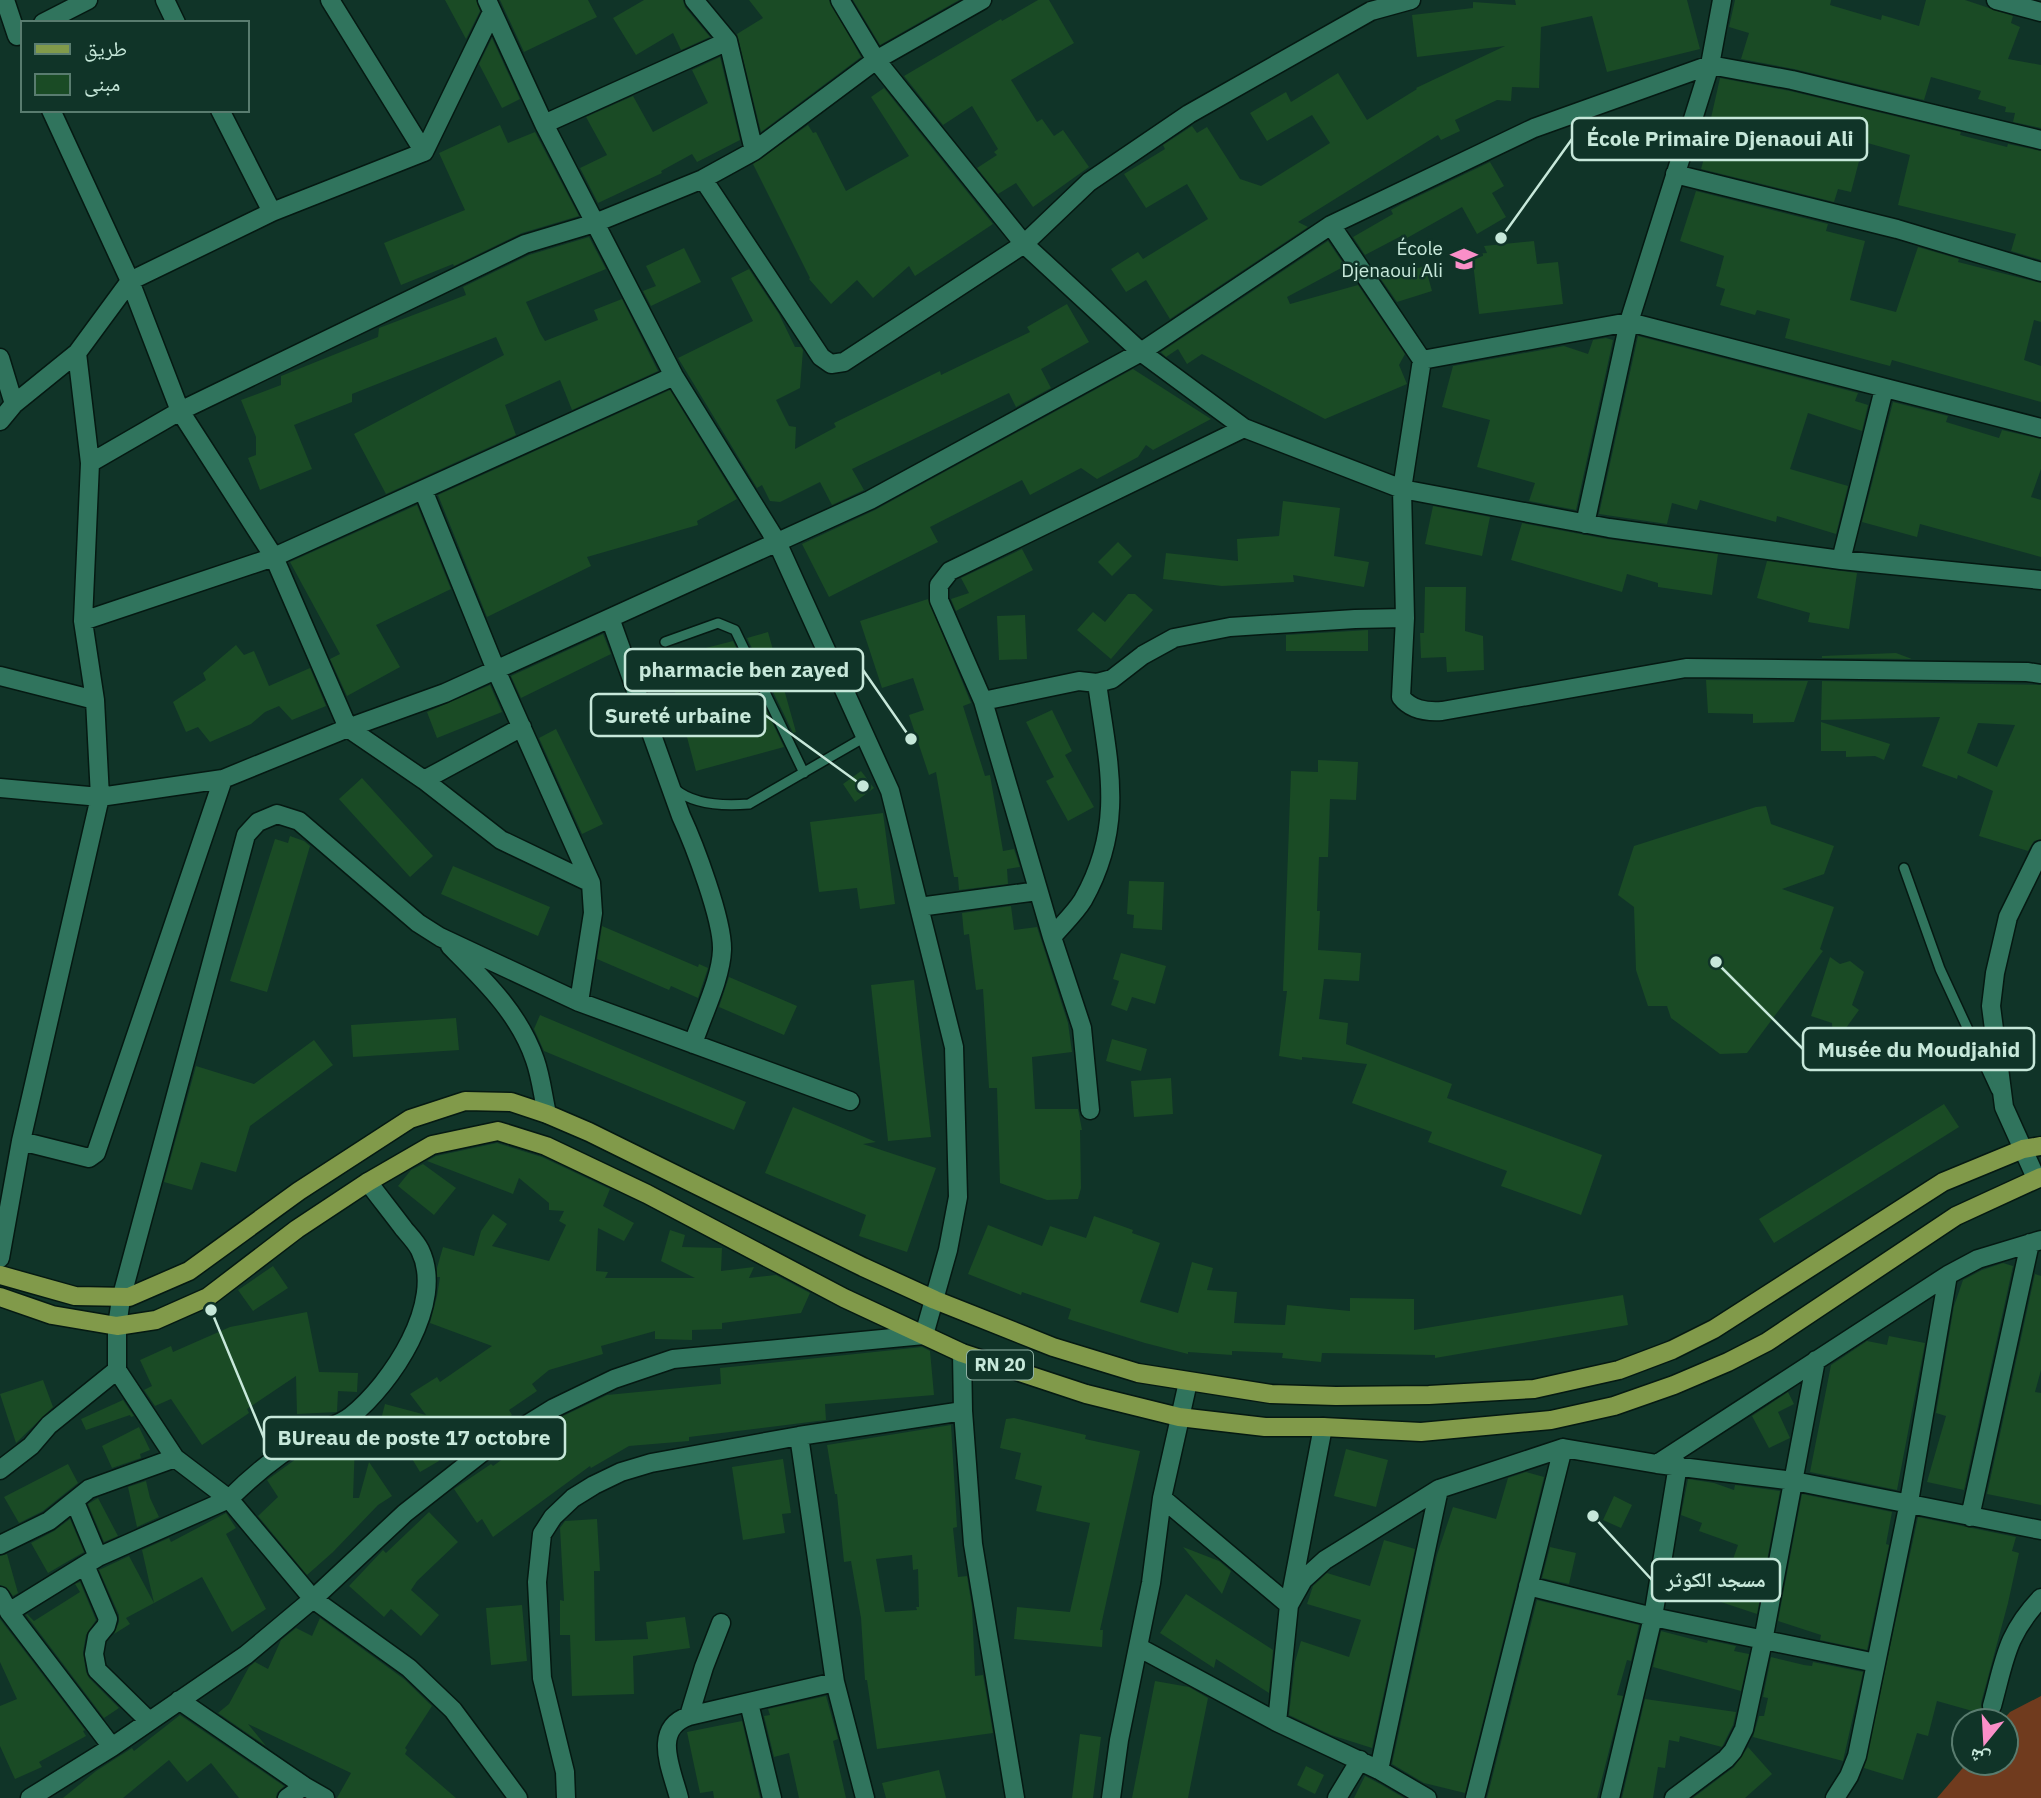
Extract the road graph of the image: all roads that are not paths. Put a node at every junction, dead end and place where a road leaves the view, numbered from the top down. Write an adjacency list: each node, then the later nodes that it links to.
1 (5, 0): 15 (street)
2 (88, 0): 13 (street)
3 (164, 0): 14 (street)
4 (330, 0): 24 (street)
5 (694, 0): 16 (street)
6 (840, 0): 17 (street)
7 (982, 0): 17 (street)
8 (1411, 0): 30 (street)
9 (1722, 0): 18 (street)
10 (1997, 0): 12 (street)
11 (490, 6): 21 (street); 24 (street)
12 (2041, 12)
13 (47, 21)
14 (175, 21)
15 (21, 39)
16 (728, 41): 21 (street); 23 (street)
17 (876, 60): 23 (street); 30 (street)
18 (1710, 65): 22 (street); 25 (street); 29 (street)
19 (52, 112): 32 (street)
20 (221, 112): 27 (street)
21 (544, 124): 28 (street)
22 (2041, 140)
23 (754, 151): 26 (street)
24 (424, 152): 27 (street)
25 (1675, 174): 31 (street); 33 (street)
26 (703, 179): 28 (street); 30 (street)
27 (272, 212): 32 (street)
28 (594, 223): 38 (street); 41 (street)
29 (1331, 225): 34 (street); 37 (street)
30 (1024, 244): 34 (street)
31 (2041, 272)
32 (130, 281): 35 (street); 41 (street)
33 (1629, 322): 37 (street); 39 (street); 48 (street)
34 (1140, 352): 43 (street); 49 (street)
35 (77, 353): 40 (street); 45 (street)
36 (0, 358): 40 (street)
37 (1422, 360): 46 (street)
38 (674, 376): 47 (street); 49 (street)
39 (1884, 389): 44 (street); 51 (street)
40 (14, 404): 42 (street)
41 (180, 411): 45 (street); 50 (street)
42 (0, 421)
43 (1244, 428): 46 (street); 62 (street)
44 (2041, 428)
45 (90, 463): 55 (street)
46 (1402, 489): 48 (street); 54 (street)
47 (423, 490): 50 (street); 57 (street)
48 (1585, 524): 51 (street)
49 (777, 542): 53 (street); 65 (street)
50 (274, 557): 55 (street); 64 (street)
51 (1841, 560): 52 (street)
52 (2041, 580)
53 (610, 618): 57 (street); 69 (street)
54 (1405, 618): 58 (street); 60 (street)
55 (83, 621): 61 (street)
56 (665, 642): 66 (lane)
57 (496, 670): 63 (street); 64 (street)
58 (2041, 674)
59 (0, 676): 61 (street)
60 (1097, 683): 62 (street); 78 (street)
61 (95, 700): 71 (street)
62 (984, 701): 75 (street)
63 (522, 727): 68 (street); 74 (street)
64 (348, 728): 67 (street); 68 (street)
65 (865, 737): 66 (lane); 76 (street)
66 (804, 773): 69 (lane)
67 (223, 779): 71 (street); 85 (street)
68 (424, 780): 74 (street)
69 (671, 787): 80 (street)
70 (0, 788): 71 (street)
71 (100, 797): 85 (street)
72 (2041, 850): 82 (street)
73 (1904, 868): 82 (lane)
74 (591, 883): 79 (street)
75 (1038, 891): 76 (street); 78 (street)
76 (919, 907): 95 (street)
77 (440, 937): 79 (street); 84 (street); 94 (street)
78 (1052, 937): 83 (street)
79 (579, 1002): 80 (street)
80 (693, 1044): 81 (street)
81 (849, 1101)
82 (2004, 1107): 86 (street)
83 (1090, 1110)
84 (547, 1114): 94 (main road, RN 20); 95 (main road, RN 20)
85 (20, 1141): 90 (street)
86 (2032, 1148): 87 (street); 101 (main road, RN 20)
87 (2038, 1178): 104 (main road, RN 20)
88 (368, 1182): 96 (main road, RN 20); 97 (main road, RN 20); 114 (street)
89 (2035, 1241): 92 (street); 117 (street)
90 (0, 1258)
91 (0, 1275): 94 (main road, RN 20)
92 (1948, 1275): 99 (street); 116 (street)
93 (0, 1297): 96 (main road, RN 20)
94 (121, 1299): 96 (street)
95 (934, 1300): 97 (street); 101 (main road, RN 20)
96 (117, 1325): 100 (street)
97 (924, 1335): 98 (main road, RN 20); 123 (street)
98 (962, 1353): 102 (street); 103 (main road, RN 20)
99 (1815, 1360): 108 (street); 111 (street)
100 (117, 1370): 107 (street); 110 (street)
101 (1188, 1382): 103 (street)
102 (963, 1411): 105 (street); 150 (street)
103 (1179, 1417): 104 (main road, RN 20); 113 (street)
104 (1323, 1427): 125 (street)
105 (799, 1436): 131 (street); 146 (street)
106 (1563, 1448): 108 (street); 112 (street); 121 (street)
107 (175, 1458): 114 (street); 115 (street)
108 (1657, 1464): 109 (street)
109 (1678, 1465): 111 (street); 126 (street)
110 (0, 1470)
111 (1794, 1481): 116 (street); 128 (street)
112 (1439, 1489): 125 (street); 140 (street)
113 (1162, 1498): 125 (street); 129 (street)
114 (229, 1499): 120 (street); 123 (street)
115 (75, 1502): 119 (street); 120 (street)
116 (1909, 1502): 117 (street); 130 (street)
117 (1970, 1517): 118 (street)
118 (2041, 1530)
119 (0, 1545)
120 (92, 1561): 124 (street); 136 (street)
121 (1528, 1586): 126 (street); 154 (street)
122 (2041, 1598): 134 (street)
123 (313, 1599): 132 (street); 145 (street)
124 (5, 1604): 138 (street)
125 (1289, 1605): 137 (street)
126 (1653, 1617): 128 (street); 155 (street)
127 (721, 1623): 135 (street)
128 (1763, 1641): 130 (street); 156 (street)
129 (1138, 1647): 137 (street); 151 (street)
130 (1876, 1663): 157 (street)
131 (835, 1682): 133 (street); 149 (street)
132 (179, 1700): 136 (street); 141 (street)
133 (749, 1703): 135 (street); 148 (street)
134 (1992, 1706)
135 (689, 1716): 147 (street)
136 (149, 1721): 138 (street)
137 (1277, 1722): 139 (street)
138 (112, 1747): 142 (street)
139 (1360, 1760): 140 (street); 152 (street)
140 (1379, 1770): 153 (street)
141 (304, 1786): 143 (street); 144 (street)
142 (30, 1798)
143 (287, 1798)
144 (325, 1798)
145 (518, 1798)
146 (566, 1798)
147 (679, 1798)
148 (772, 1798)
149 (865, 1798)
150 (1015, 1798)
151 (1111, 1798)
152 (1337, 1798)
153 (1427, 1798)
154 (1475, 1798)
155 (1610, 1798)
156 (1674, 1798)
157 (1835, 1798)

